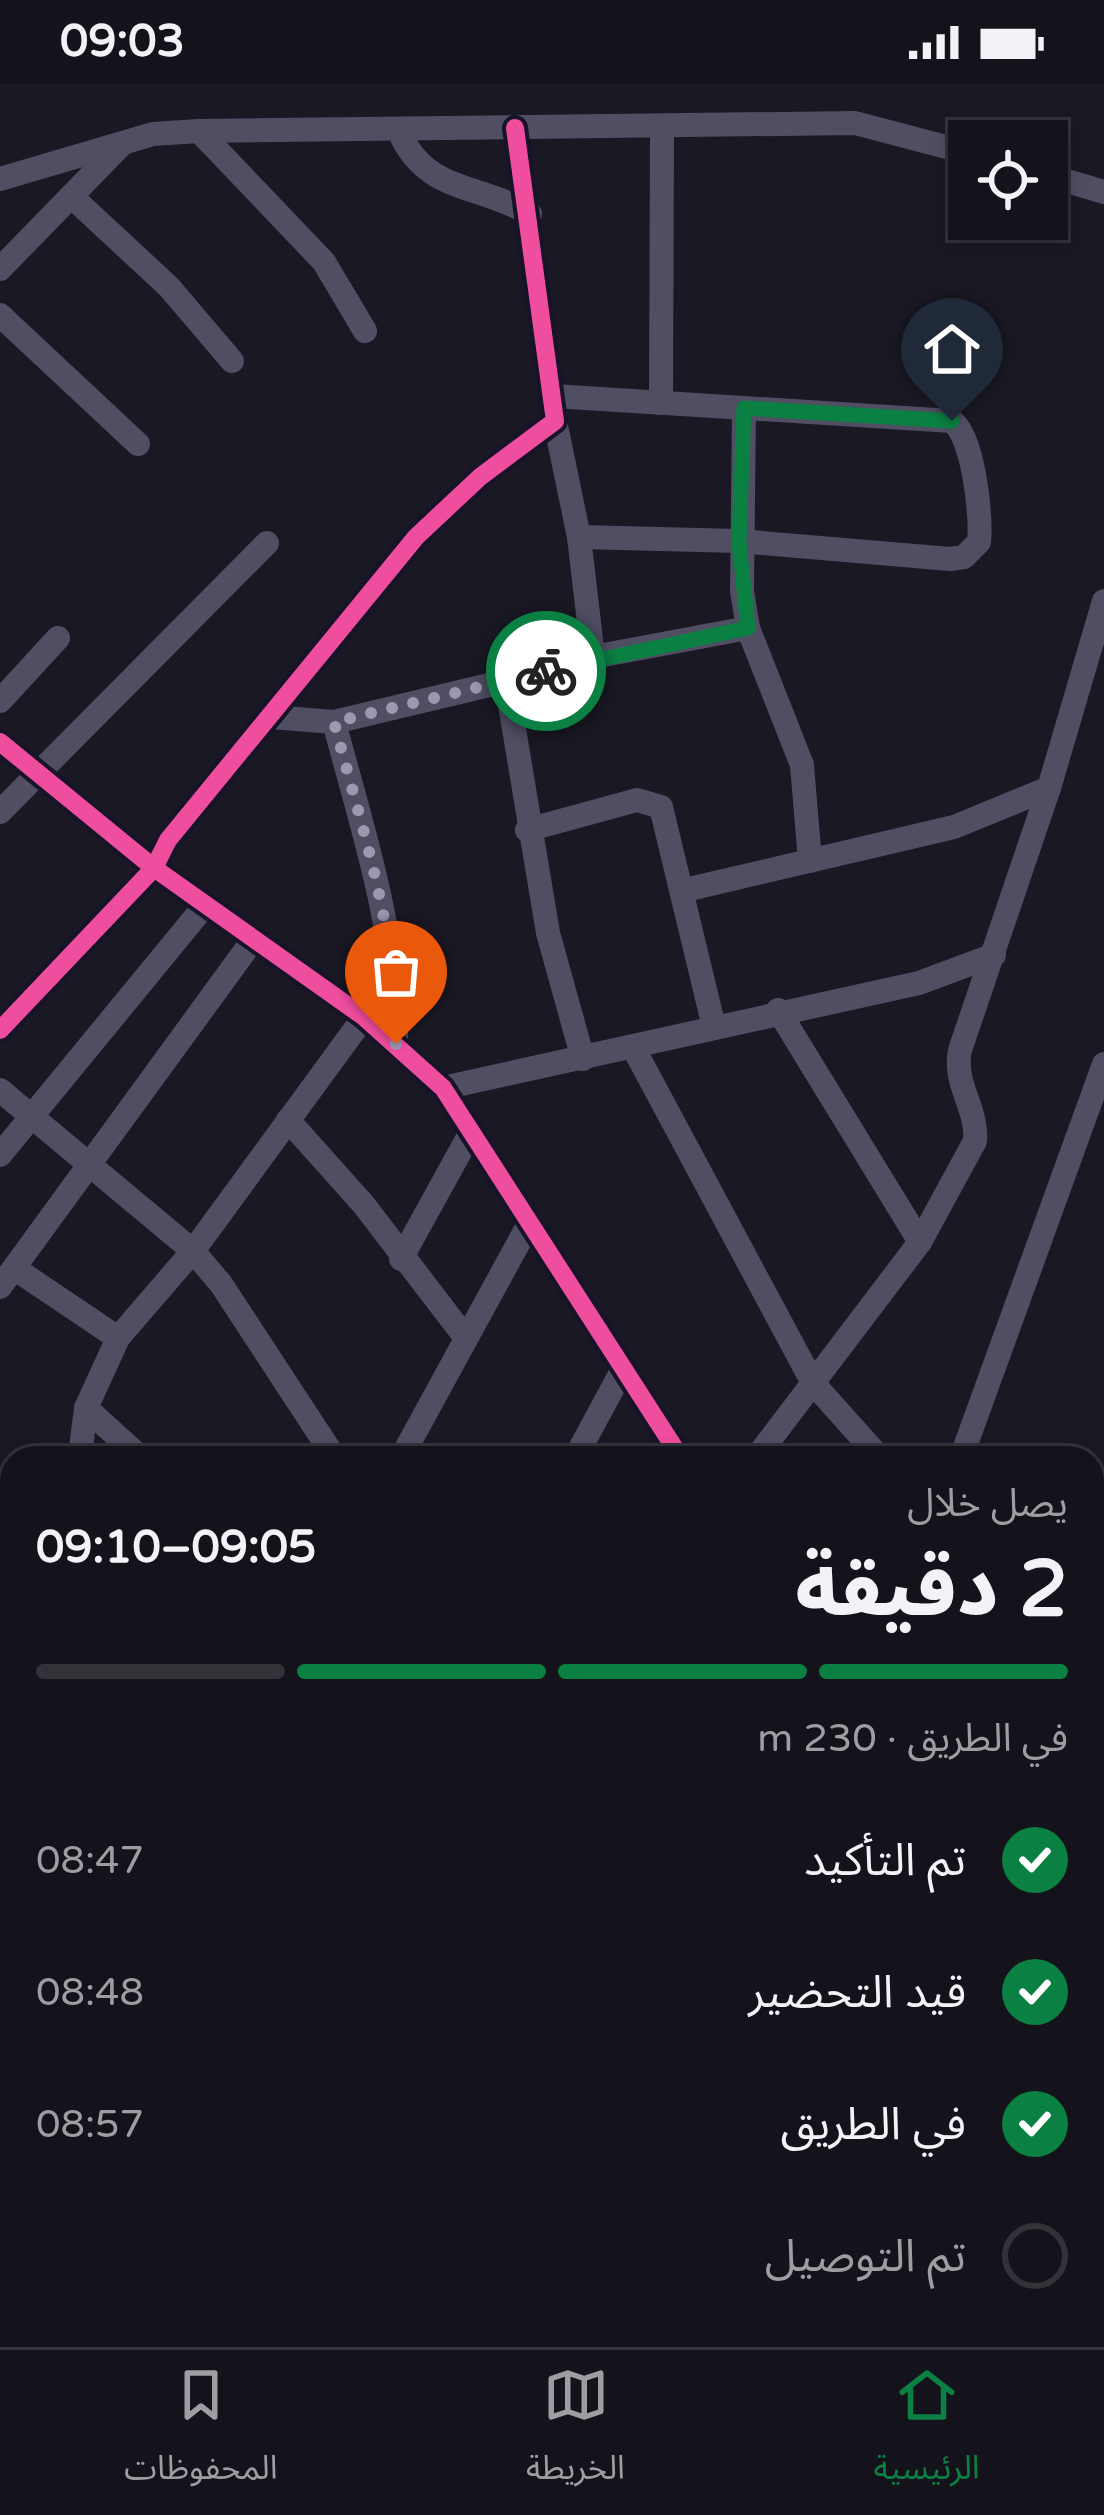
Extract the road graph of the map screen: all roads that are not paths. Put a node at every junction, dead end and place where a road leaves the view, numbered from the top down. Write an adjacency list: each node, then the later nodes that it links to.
1 (515, 128): 2 (street); 3 (street); 11 (street)
2 (398, 129): 4 (street); 11 (street)
3 (662, 129): 6 (street); 16 (street)
4 (200, 131): 5 (street); 14 (street)
5 (123, 142): 7 (street); 10 (street)
6 (948, 147)
7 (0, 179)
8 (1068, 181): 9 (street)
9 (1104, 192)
10 (71, 196): 12 (street); 15 (street)
11 (530, 214): 18 (street)
12 (0, 269)
13 (0, 315): 19 (street)
14 (365, 332)
15 (232, 362)
16 (661, 403): 17 (street); 18 (street)
17 (744, 408): 21 (street); 21 (street)
18 (554, 409): 20 (street); 29 (street)
19 (138, 445)
20 (578, 537): 21 (street); 26 (street)
21 (739, 542): 24 (street)
22 (267, 543): 32 (street)
23 (1104, 601): 33 (street)
24 (748, 628): 26 (street); 36 (street)
25 (58, 638): 28 (street)
26 (593, 657): 27 (street)
27 (506, 680): 30 (street); 35 (street)
28 (0, 701)
29 (271, 717): 30 (street); 37 (street)
30 (334, 722): 46 (street)
31 (0, 742): 32 (street)
32 (36, 774): 34 (street); 37 (street)
33 (1049, 788): 36 (street); 41 (street)
34 (0, 812)
35 (527, 830): 38 (street); 48 (street)
36 (810, 861): 38 (street)
37 (154, 868): 39 (street); 45 (street)
38 (685, 890): 44 (street)
39 (206, 904): 40 (street); 52 (street)
40 (253, 940): 43 (street); 56 (street)
41 (994, 955): 42 (street); 58 (street)
42 (778, 1010): 44 (street); 58 (street)
43 (364, 1017): 46 (street); 53 (street)
44 (714, 1027): 47 (street)
45 (0, 1030)
46 (396, 1044): 50 (street)
47 (634, 1049): 48 (street); 65 (street)
48 (583, 1059): 50 (street)
49 (1104, 1064): 75 (street)
50 (442, 1088): 54 (street)
51 (0, 1090): 52 (street)
52 (31, 1116): 55 (street); 56 (street)
53 (288, 1120): 59 (street); 60 (street)
54 (471, 1132): 57 (street); 60 (street)
55 (0, 1155)
56 (90, 1164): 59 (street); 61 (street)
57 (530, 1222): 62 (street); 64 (street)
58 (920, 1242): 65 (street)
59 (193, 1251): 63 (street); 69 (street)
60 (401, 1259): 62 (street)
61 (7, 1277): 63 (street)
62 (465, 1336): 70 (street)
63 (118, 1338): 66 (street)
64 (623, 1369): 71 (street); 72 (street)
65 (813, 1383): 73 (street); 74 (street)
66 (86, 1408): 67 (street); 68 (street)
67 (81, 1446)
68 (128, 1446)
69 (327, 1446)
70 (406, 1446)
71 (581, 1446)
72 (673, 1446)
73 (765, 1446)
74 (869, 1446)
75 (965, 1446)

